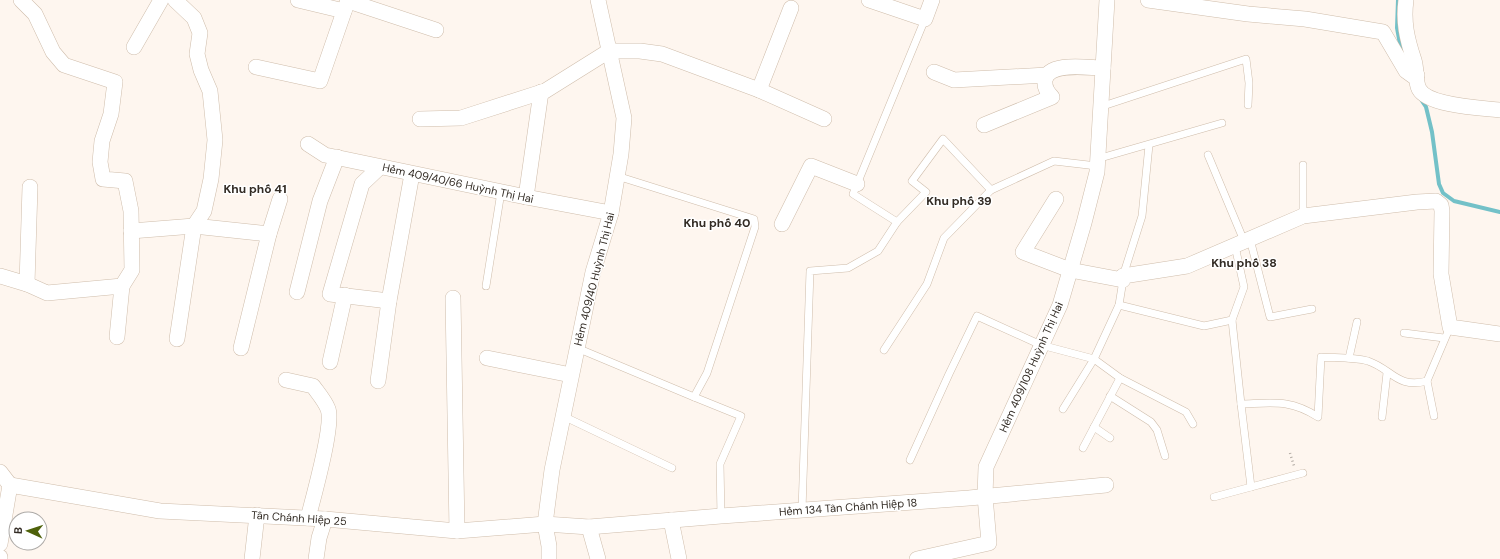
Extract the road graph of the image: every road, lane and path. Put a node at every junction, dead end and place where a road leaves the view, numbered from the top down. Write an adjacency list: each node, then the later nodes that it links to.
1 (21, 0): 52 (street)
2 (161, 0): 15 (street)
3 (175, 0): 51 (street)
4 (298, 0): 11 (street)
5 (598, 0): 16 (street, Hẻm 409/40 Huỳnh Thị Hai)
6 (870, 0): 13 (street)
7 (932, 0): 13 (street)
8 (1108, 0): 18 (street, Hẻm 409/108 Huỳnh Thị Hai)
9 (1148, 0): 20 (street)
10 (1406, 0): 20 (street)
11 (347, 4): 14 (street); 17 (street)
12 (791, 8): 22 (street)
13 (925, 19): 40 (lane)
14 (436, 30)
15 (134, 47)
16 (609, 51): 22 (street); 23 (street); 39 (street, Hẻm 409/40 Huỳnh Thị Hai)
17 (256, 67)
18 (1103, 68): 21 (street); 25 (street, Hẻm 409/108 Huỳnh Thị Hai)
19 (934, 72): 21 (street)
20 (1411, 74): 26 (street)
21 (1047, 75): 30 (street)
22 (759, 90): 28 (street)
23 (541, 92): 27 (street); 44 (street)
24 (1248, 104): 25 (lane)
25 (1100, 107): 35 (street, Hẻm 409/108 Huỳnh Thị Hai)
26 (1500, 110)
27 (420, 119)
28 (824, 119)
29 (1222, 123): 32 (lane)
30 (984, 125)
31 (308, 144): 34 (street, Hẻm 409/40/66 Huỳnh Thị Hai)
32 (1149, 145): 35 (lane); 57 (lane)
33 (1208, 155): 54 (lane)
34 (337, 157): 37 (street, Hẻm 409/40/66 Huỳnh Thị Hai); 61 (street)
35 (1097, 163): 42 (lane); 55 (street, Hẻm 409/108 Huỳnh Thị Hai)
36 (1303, 165): 48 (lane)
37 (380, 167): 38 (street, Hẻm 409/40/66 Huỳnh Thị Hai); 62 (street)
38 (412, 174): 43 (street, Hẻm 409/40/66 Huỳnh Thị Hai); 64 (street)
39 (617, 176): 47 (street, Hẻm 409/40 Huỳnh Thị Hai); 89 (lane)
40 (857, 184): 49 (lane); 50 (street)
41 (30, 186): 58 (street)
42 (992, 190): 49 (lane); 77 (lane)
43 (501, 192): 44 (street, Hẻm 409/40/66 Huỳnh Thị Hai); 60 (lane)
44 (526, 197): 47 (street, Hẻm 409/40/66 Huỳnh Thị Hai)
45 (280, 199): 53 (street)
46 (1056, 199): 55 (street)
47 (611, 213): 76 (street, Hẻm 409/40 Huỳnh Thị Hai)
48 (1303, 216): 54 (street); 69 (street)
49 (897, 222): 110 (lane)
50 (782, 224)
51 (194, 226): 52 (street); 53 (street); 73 (street)
52 (131, 231): 59 (street)
53 (269, 234): 75 (street)
54 (1243, 242): 57 (street); 66 (lane); 67 (lane)
55 (1070, 270): 57 (street); 74 (street, Hẻm 409/108 Huỳnh Thị Hai)
56 (0, 276): 58 (street)
57 (1123, 278): 65 (lane)
58 (27, 284): 59 (street)
59 (122, 286): 72 (street)
60 (486, 286)
61 (297, 292)
62 (345, 295): 64 (street); 81 (street)
63 (453, 298): 118 (street)
64 (389, 301): 86 (street)
65 (1119, 305): 67 (lane); 80 (lane)
66 (1312, 309)
67 (1232, 320): 90 (lane)
68 (1357, 322): 79 (lane)
69 (1447, 332): 70 (lane); 71 (street); 87 (lane)
70 (1404, 333)
71 (1500, 334)
72 (117, 337)
73 (177, 339)
74 (1042, 345): 80 (lane); 101 (lane); 108 (street, Hẻm 409/108 Huỳnh Thị Hai)
75 (241, 348)
76 (577, 348): 83 (street, Hẻm 409/40 Huỳnh Thị Hai); 89 (lane)
77 (884, 350)
78 (487, 358): 83 (street)
79 (1350, 358): 82 (lane); 90 (lane)
80 (1094, 359): 84 (lane); 91 (lane)
81 (330, 362)
82 (1387, 373): 87 (lane); 94 (lane)
83 (571, 375): 92 (street, Hẻm 409/40 Huỳnh Thị Hai)
84 (1120, 378): 88 (lane); 95 (lane)
85 (286, 380): 113 (street)
86 (378, 381)
87 (1427, 381): 93 (lane)
88 (1110, 396): 96 (lane); 100 (lane)
89 (694, 397): 112 (lane)
90 (1241, 404): 107 (lane)
91 (1063, 409)
92 (563, 416): 102 (lane); 116 (street, Hẻm 409/40 Huỳnh Thị Hai)
93 (1434, 416)
94 (1382, 417)
95 (1194, 424)
96 (1094, 427): 97 (lane); 98 (lane)
97 (1110, 438)
98 (1083, 448)
99 (1290, 453): 104 (path)
100 (1165, 456)
101 (910, 460)
102 (672, 468)
103 (0, 472): 105 (street)
104 (1298, 473): 107 (lane)
105 (10, 485): 111 (street, Tân Chánh Hiệp 25); 119 (street)
106 (1106, 485): 108 (street, Hẻm 134 Tân Chánh Hiệp 18)
107 (1251, 487): 109 (lane)
108 (985, 496): 110 (street, Hẻm 134 Tân Chánh Hiệp 18); 125 (street, Hẻm 409/108 Huỳnh Thị Hai)
109 (1214, 497)
110 (802, 510): 112 (street, Hẻm 134 Tân Chánh Hiệp 18)
111 (257, 515): 113 (street, Tân Chánh Hiệp 25); 120 (street)
112 (721, 516): 115 (street, Hẻm 134 Tân Chánh Hiệp 18)
113 (308, 518): 114 (street, Tân Chánh Hiệp 25)
114 (325, 519): 118 (street, Tân Chánh Hiệp 25); 121 (street)
115 (671, 520): 117 (street, Hẻm 134 Tân Chánh Hiệp 18); 124 (street)
116 (545, 524): 117 (street, Tân Chánh Hiệp 25); 118 (street, Tân Chánh Hiệp 25); 122 (street, Hẻm 409/40 Huỳnh Thị Hai)
117 (589, 527): 123 (street)
118 (457, 531)
119 (0, 544)
120 (252, 559)
121 (316, 559)
122 (549, 559)
123 (598, 559)
124 (679, 559)
125 (917, 559)

